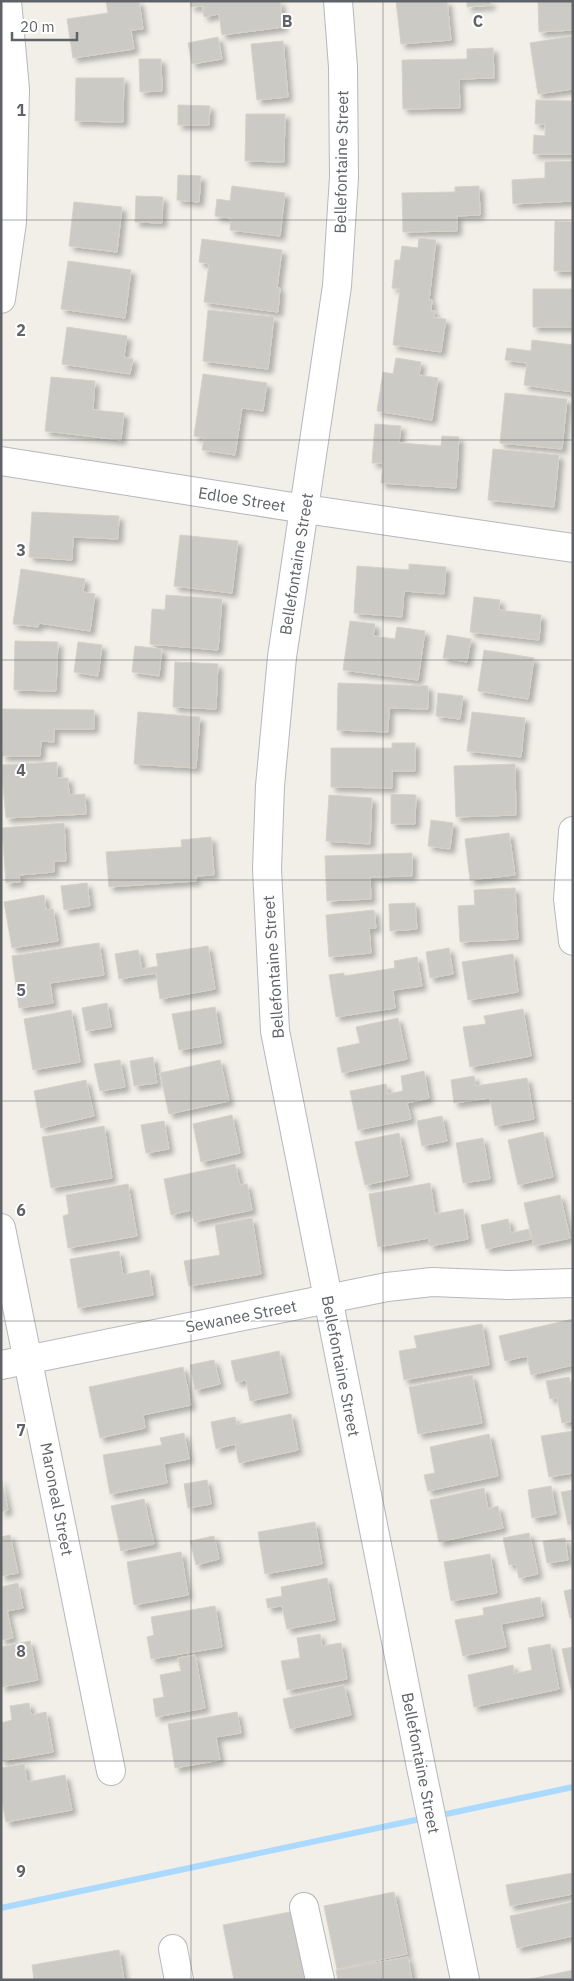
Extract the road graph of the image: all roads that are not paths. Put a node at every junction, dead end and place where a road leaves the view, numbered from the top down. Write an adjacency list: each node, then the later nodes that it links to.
1 (7, 1): 3 (street)
2 (338, 1): 5 (street, Bellefontaine Street)
3 (1, 299)
4 (1, 461): 5 (street, Edloe Street)
5 (305, 509): 6 (street, Edloe Street); 11 (street, Bellefontaine Street)
6 (573, 548)
7 (573, 831): 8 (street)
8 (573, 941)
9 (1, 1228): 12 (street, Maroneal Street)
10 (573, 1283): 11 (street, Sewanee Street)
11 (327, 1299): 12 (street, Sewanee Street); 19 (street, Bellefontaine Street)
12 (29, 1360): 13 (street, Sewanee Street); 14 (street, Maroneal Street)
13 (1, 1365)
14 (111, 1771)
15 (304, 1907): 18 (street)
16 (173, 1948): 17 (street)
17 (179, 1980)
18 (320, 1980)
19 (465, 1980)

